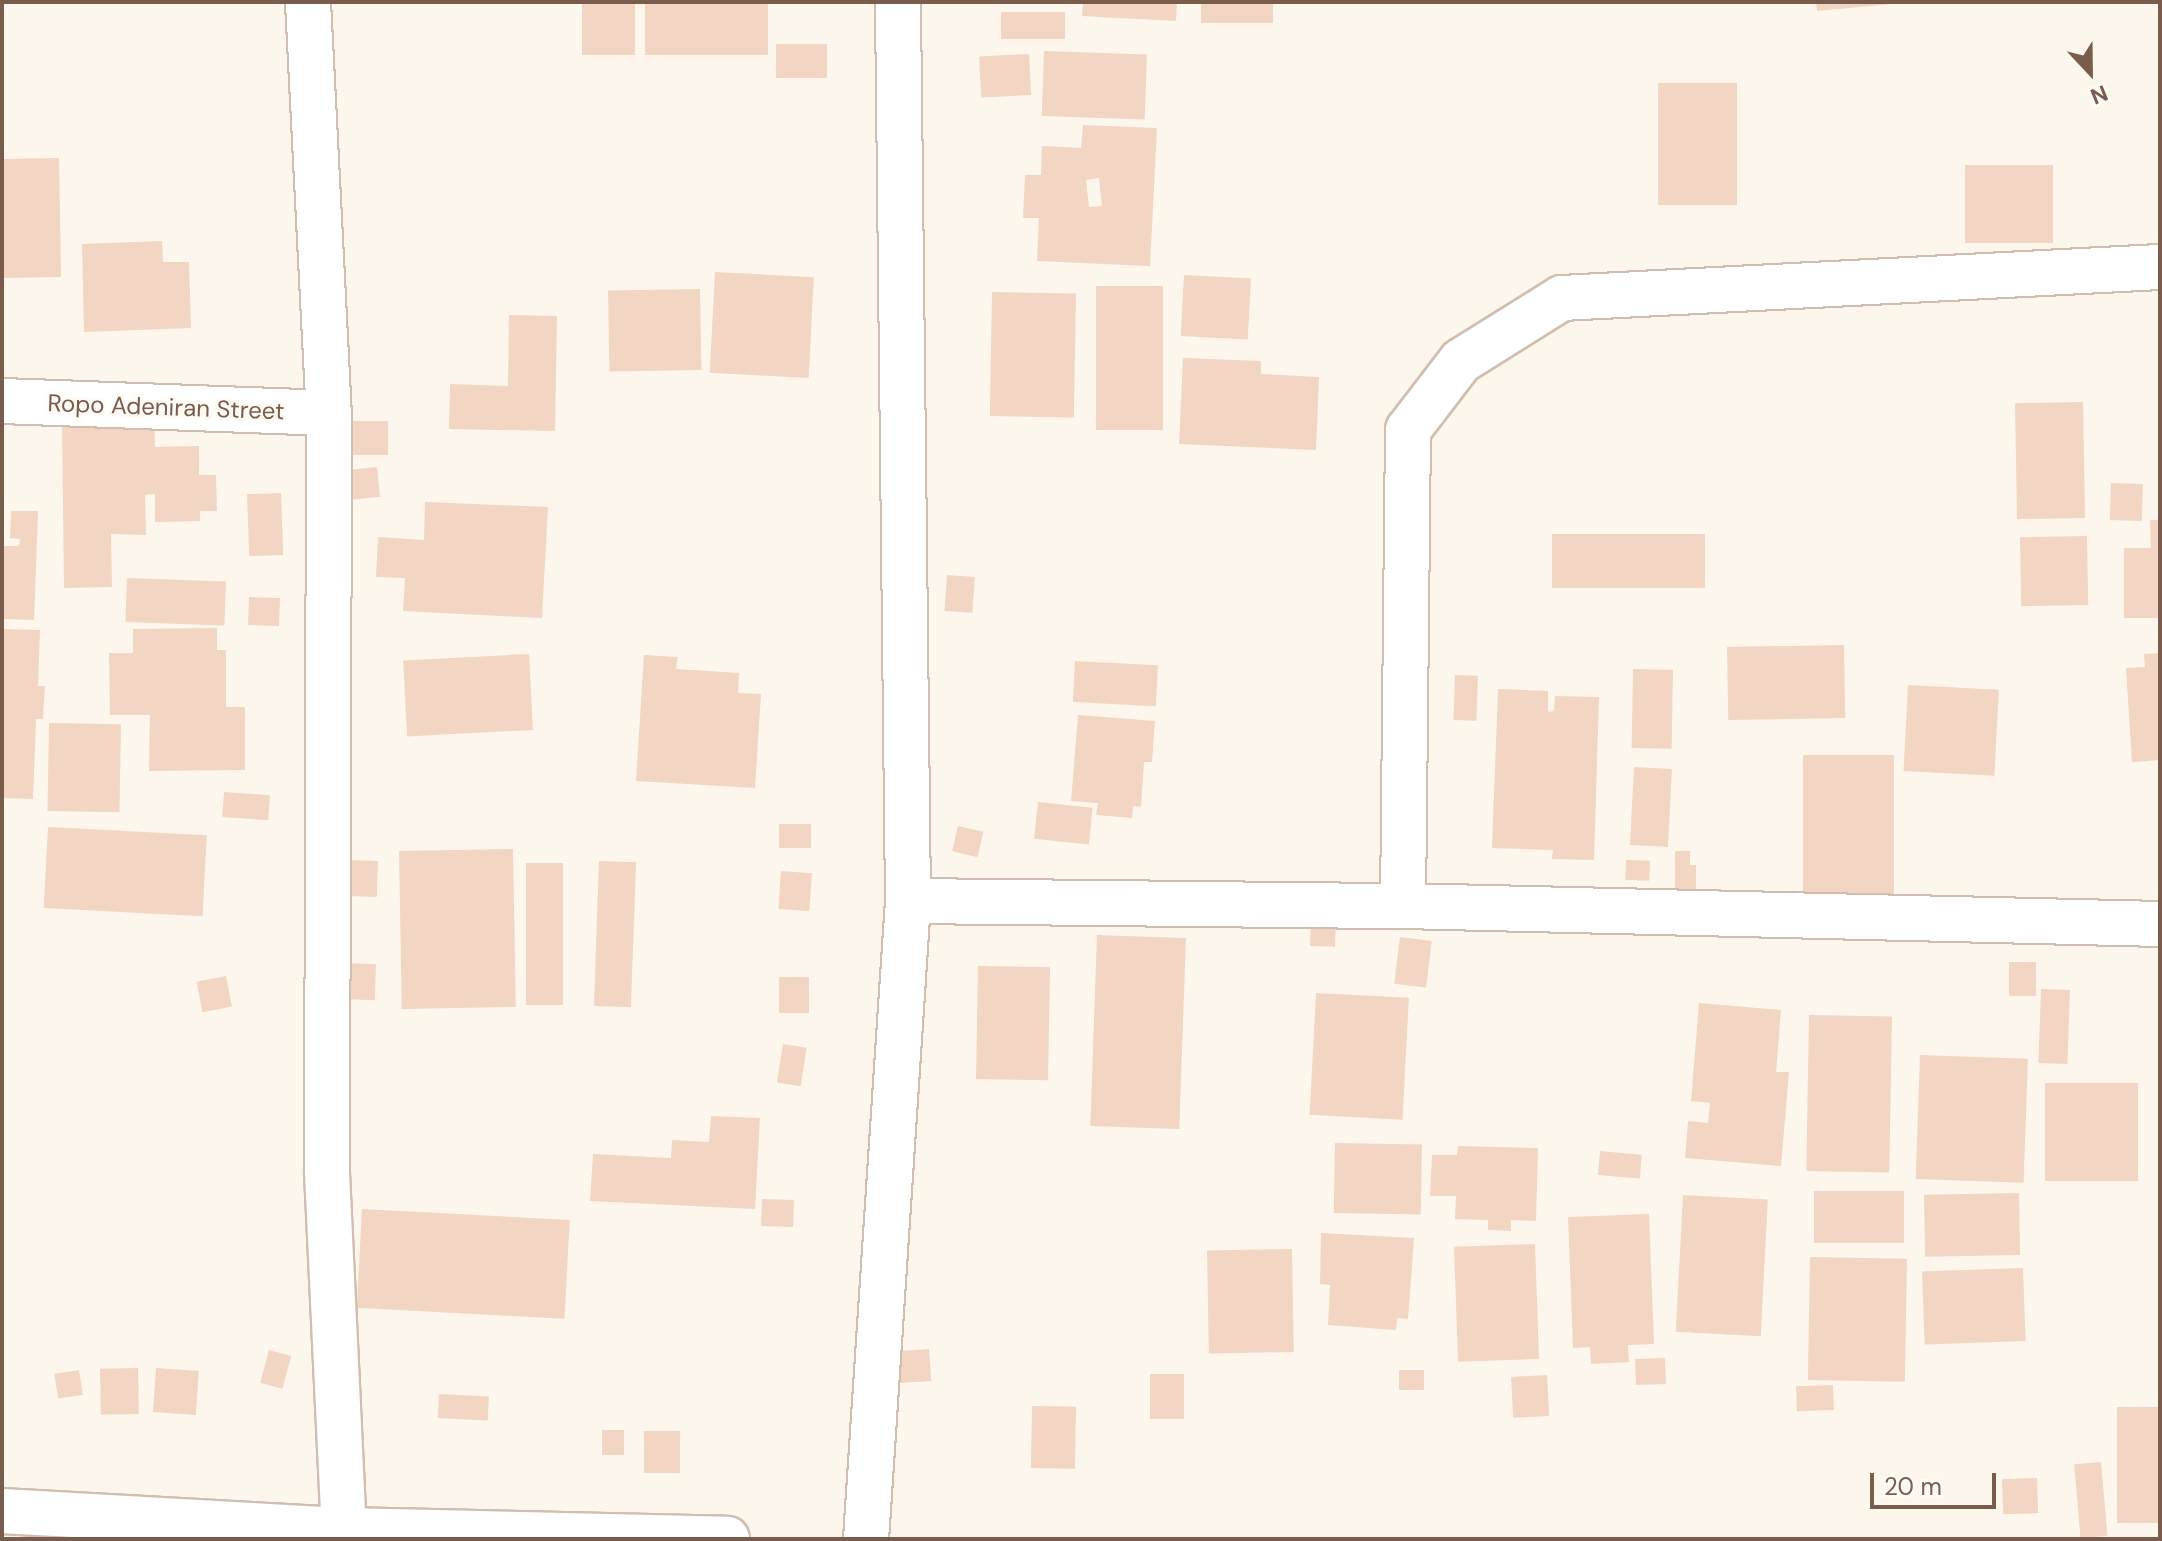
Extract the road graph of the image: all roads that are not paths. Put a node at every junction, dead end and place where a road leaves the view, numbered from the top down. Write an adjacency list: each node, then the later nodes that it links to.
1 (308, 2): 5 (street)
2 (898, 2): 6 (street)
3 (2160, 267): 7 (street)
4 (2, 401): 5 (street, Ropo Adeniran Street)
5 (329, 413): 10 (street)
6 (908, 901): 7 (street); 13 (street)
7 (1403, 906): 8 (street)
8 (2160, 924)
9 (2, 1511): 10 (street)
10 (344, 1530): 11 (street)
11 (509, 1536): 12 (street)
12 (727, 1539)
13 (866, 1539)

